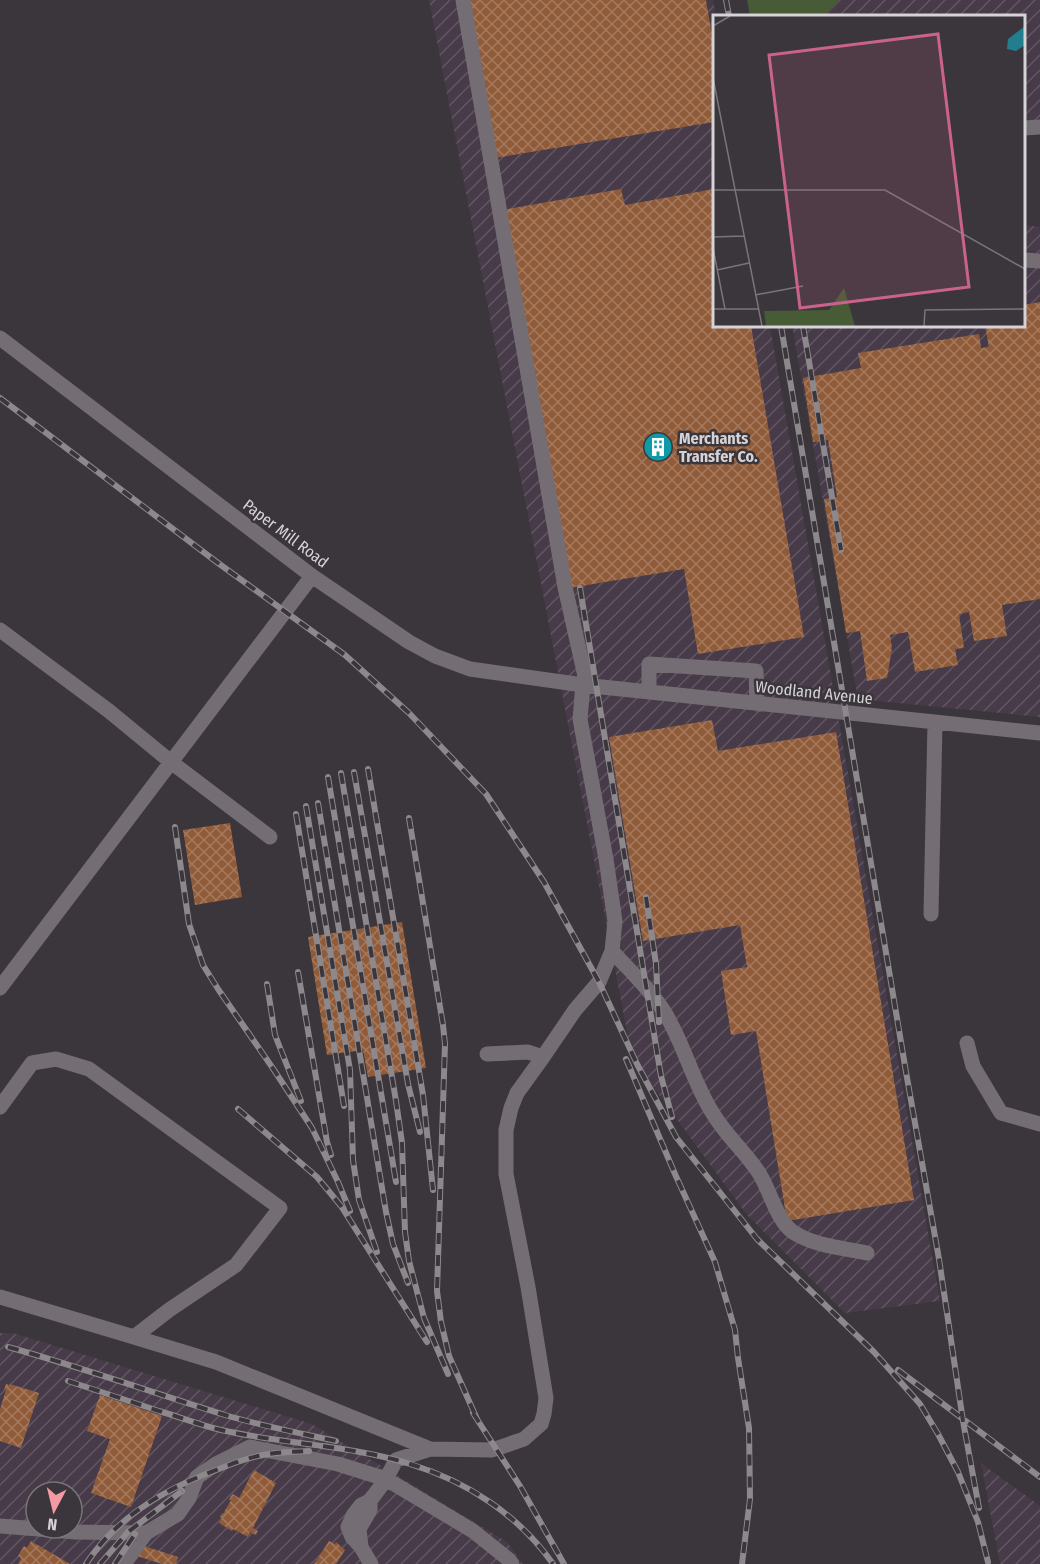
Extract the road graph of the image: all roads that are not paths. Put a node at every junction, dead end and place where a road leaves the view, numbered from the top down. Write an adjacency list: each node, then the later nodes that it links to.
1 (463, 0): 9 (street)
2 (1040, 127): 3 (street)
3 (1025, 128)
4 (1025, 260): 5 (street)
5 (1040, 261)
6 (0, 338): 7 (street, Paper Mill Road)
7 (312, 576): 9 (street, Paper Mill Road); 14 (street)
8 (0, 630): 14 (street)
9 (585, 685): 10 (street, Woodland Avenue); 17 (street)
10 (649, 692): 11 (street, Woodland Avenue); 11 (street)
11 (757, 704): 12 (street, Woodland Avenue)
12 (935, 722): 13 (street, Woodland Avenue); 16 (street)
13 (1040, 732)
14 (171, 762): 15 (street); 18 (street)
15 (270, 837)
16 (931, 915)
17 (612, 951): 21 (street); 24 (street)
18 (0, 988)
19 (967, 1043): 23 (street)
20 (488, 1054): 21 (street)
21 (543, 1057): 27 (street)
22 (0, 1107): 26 (street)
23 (1040, 1124)
24 (867, 1253)
25 (0, 1297): 26 (street)
26 (134, 1337): 27 (street)
27 (430, 1449): 28 (street)
28 (386, 1479): 30 (street); 32 (street); 33 (street)
29 (0, 1526): 30 (street)
30 (146, 1533): 31 (street)
31 (124, 1564)
32 (372, 1564)
33 (512, 1564)

